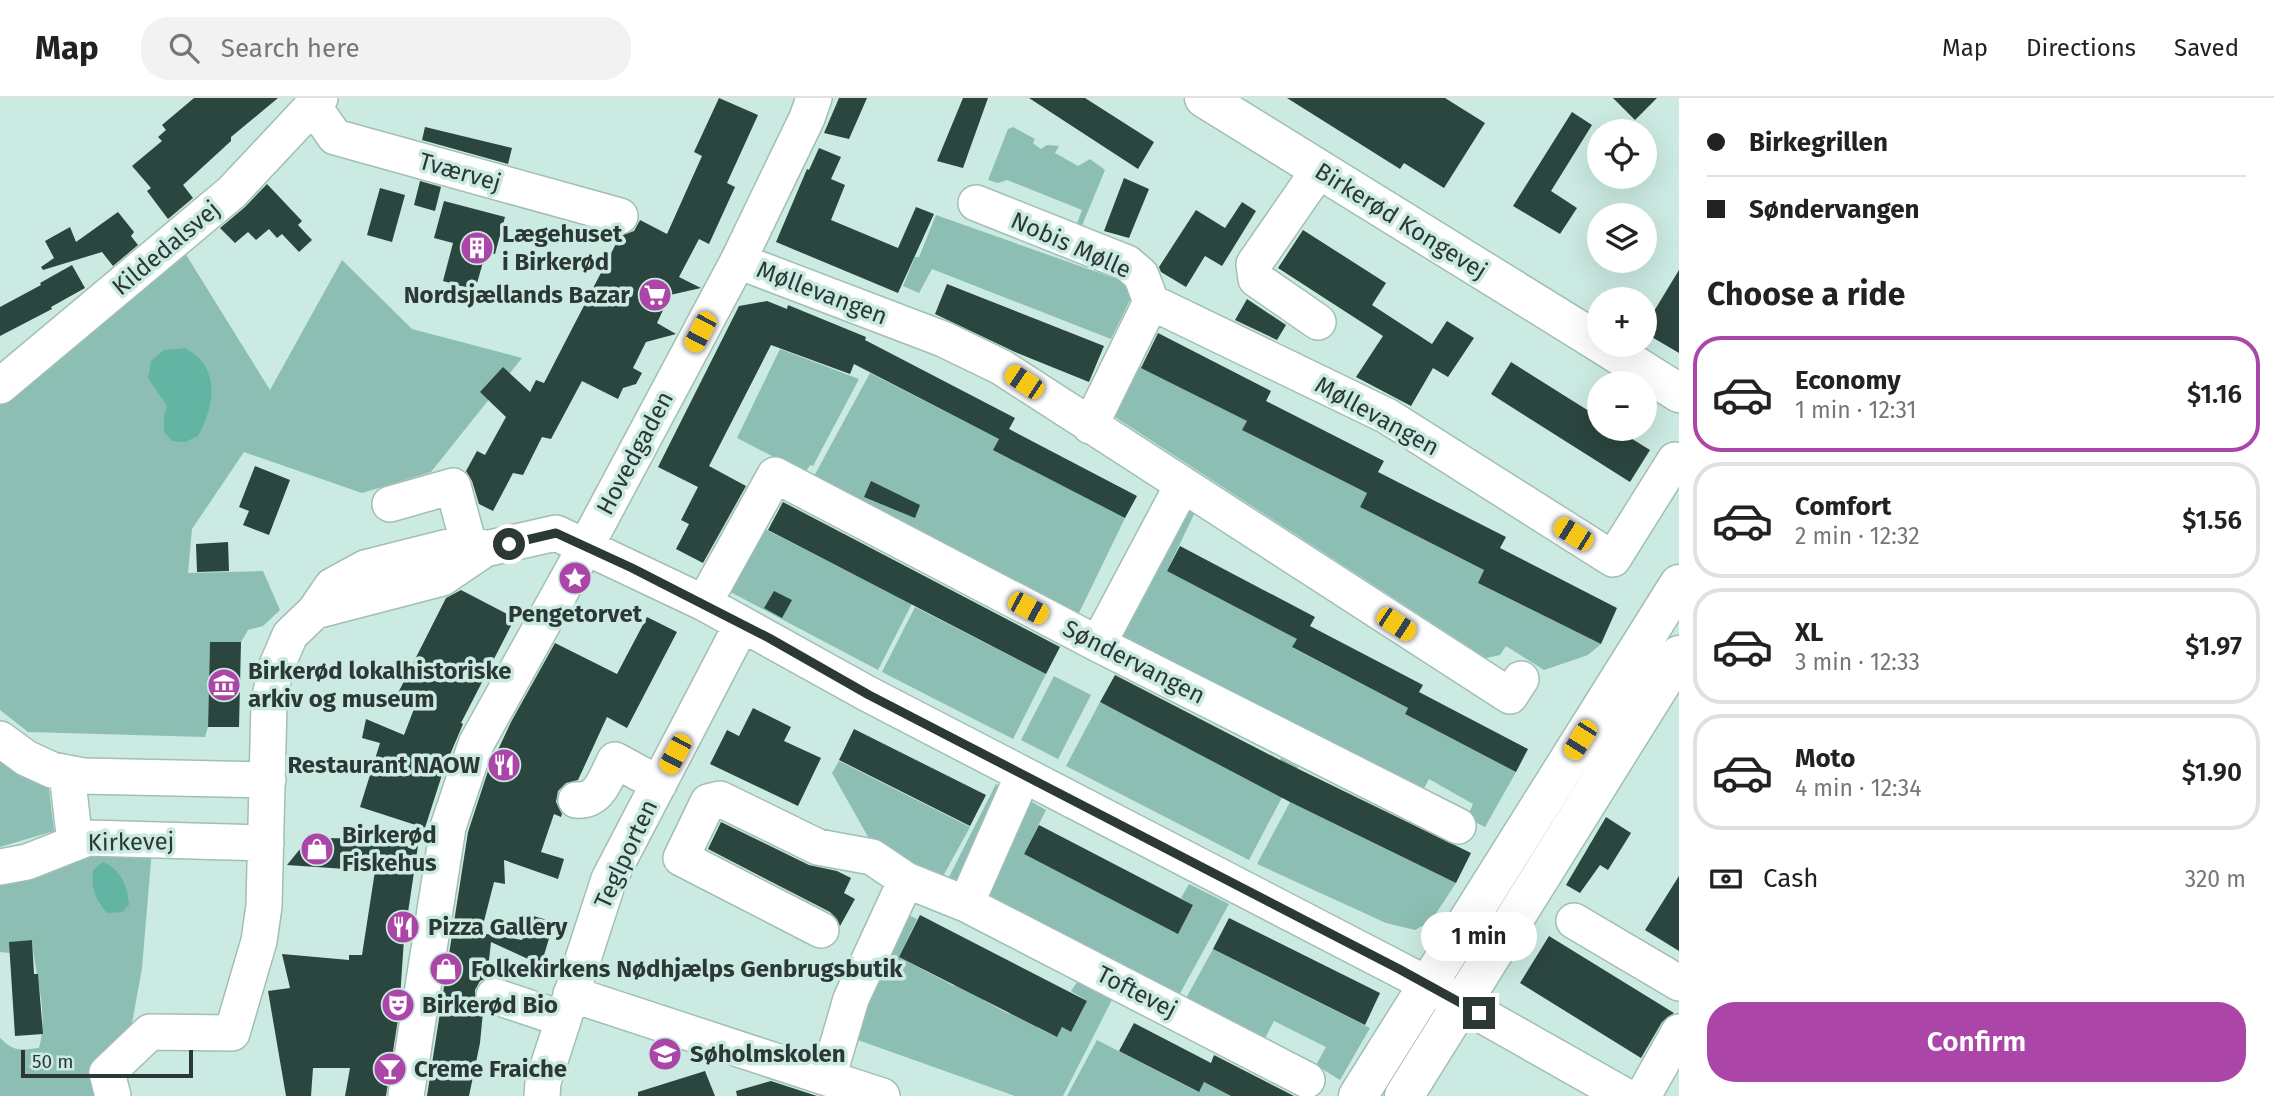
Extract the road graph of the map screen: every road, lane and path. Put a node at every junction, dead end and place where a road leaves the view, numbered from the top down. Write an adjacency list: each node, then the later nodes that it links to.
1 (814, 98): 7 (street, Hovedgaden)
2 (1204, 98): 4 (main road, Birkerød Kongevej)
3 (317, 102): 6 (street, Tværvej); 12 (street, Kildedalsvej)
4 (1319, 170): 9 (street); 10 (main road, Birkerød Kongevej)
5 (976, 204): 8 (street, Nobis Mølle)
6 (620, 216)
7 (738, 261): 14 (street, Møllevangen); 19 (street, Hovedgaden)
8 (1151, 302): 14 (street); 15 (street, Møllevangen)
9 (1318, 322)
10 (1587, 335)
11 (1622, 357): 13 (main road, Birkerød Kongevej)
12 (0, 386)
13 (1679, 393)
14 (1090, 426): 16 (street, Møllevangen)
15 (1675, 460)
16 (1182, 486): 23 (street); 25 (street, Møllevangen)
17 (390, 504): 18 (street)
18 (477, 545): 19 (street); 29 (street)
19 (586, 546): 21 (street); 49 (street, Hovedgaden)
20 (1679, 584): 41 (main road)
21 (704, 603): 22 (street); 23 (street, Søndervangen)
22 (742, 624): 28 (street); 30 (street, Teglporten)
23 (1098, 644): 32 (street, Søndervangen)
24 (1679, 655): 43 (main road)
25 (1521, 679)
26 (0, 739): 27 (street)
27 (67, 773): 29 (street); 33 (street)
28 (1023, 775): 37 (street); 41 (street)
29 (268, 780): 34 (street)
30 (659, 784): 31 (street); 44 (street, Teglporten)
31 (576, 800)
32 (1458, 826)
33 (75, 843): 34 (street, Kirkevej); 35 (street, Kirkevej)
34 (266, 843): 48 (street)
35 (0, 867)
36 (906, 880): 37 (street, Toftevej); 39 (street, Toftevej); 46 (street)
37 (966, 904): 47 (street, Toftevej)
38 (1574, 920): 40 (street)
39 (821, 930)
40 (1679, 983)
41 (1427, 984): 43 (street); 52 (main road)
42 (494, 996): 44 (street)
43 (1462, 1004): 53 (main road); 54 (street)
44 (567, 1007): 46 (street); 50 (street, Teglporten)
45 (1679, 1032): 55 (street)
46 (828, 1078): 51 (street)
47 (1307, 1080)
48 (113, 1096)
49 (406, 1096)
50 (542, 1096)
51 (882, 1096)
52 (1358, 1096)
53 (1404, 1096)
54 (1625, 1096)
55 (1643, 1096)

